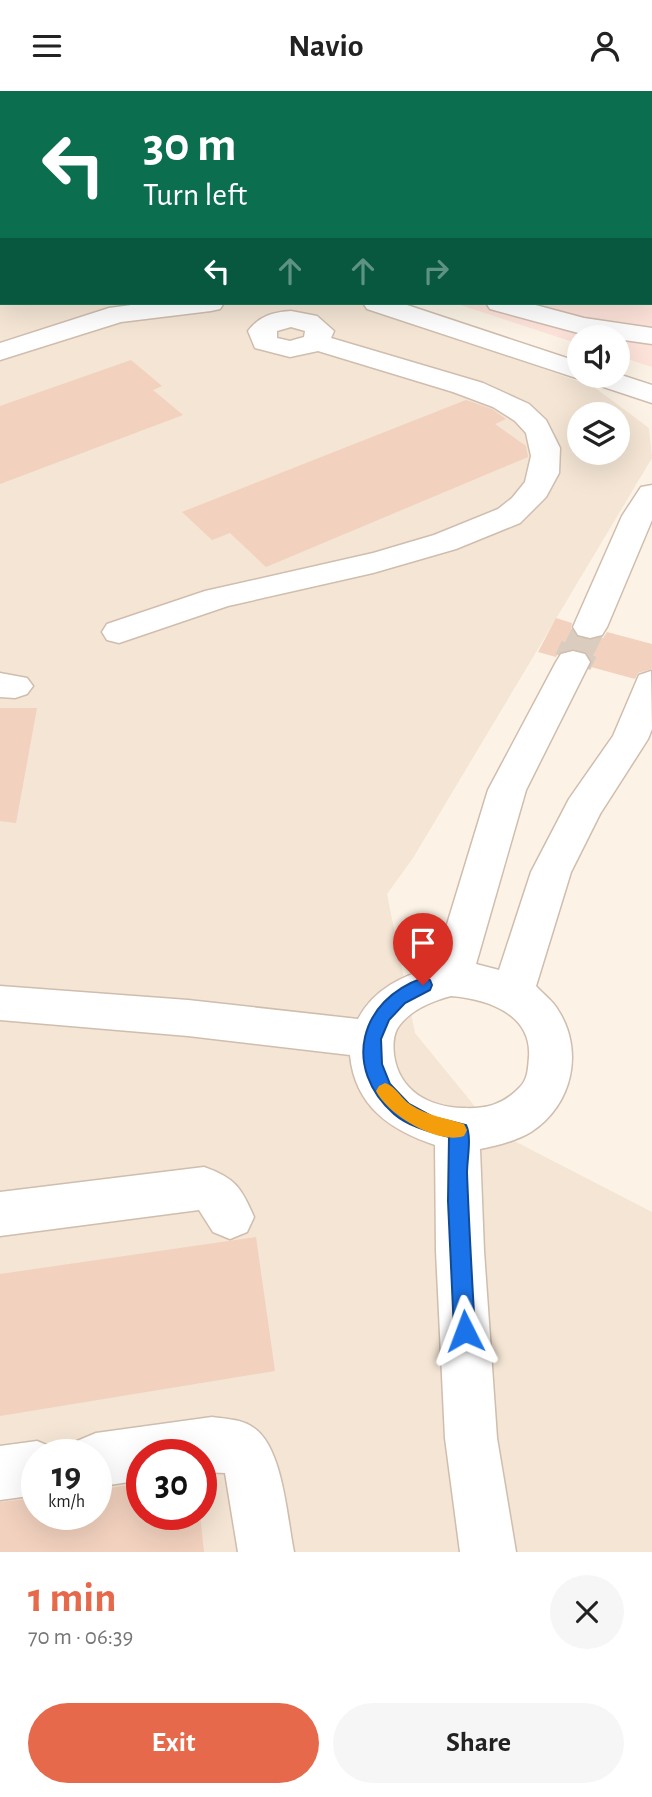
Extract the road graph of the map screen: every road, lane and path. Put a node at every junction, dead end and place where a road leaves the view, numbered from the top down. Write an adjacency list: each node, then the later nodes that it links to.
1 (194, 305): 9 (street)
2 (263, 305): 4 (street)
3 (506, 305): 5 (street)
4 (332, 317): 10 (street); 16 (street)
5 (578, 325)
6 (630, 333): 7 (street)
7 (652, 336)
8 (567, 338): 10 (street)
9 (0, 352)
10 (540, 359): 11 (street)
11 (567, 367)
12 (630, 387): 13 (street)
13 (652, 394)
14 (652, 493): 15 (street)
15 (590, 627)
16 (119, 632)
17 (573, 662): 19 (street)
18 (651, 683): 20 (street)
19 (451, 979): 20 (street); 22 (street)
20 (512, 994): 23 (street)
21 (0, 1003): 22 (street)
22 (372, 1039): 23 (street)
23 (460, 1131): 30 (street)
24 (0, 1214): 25 (street)
25 (230, 1217)
26 (112, 1458): 29 (street)
27 (21, 1470): 28 (street)
28 (0, 1473)
29 (266, 1552)
30 (488, 1552)

